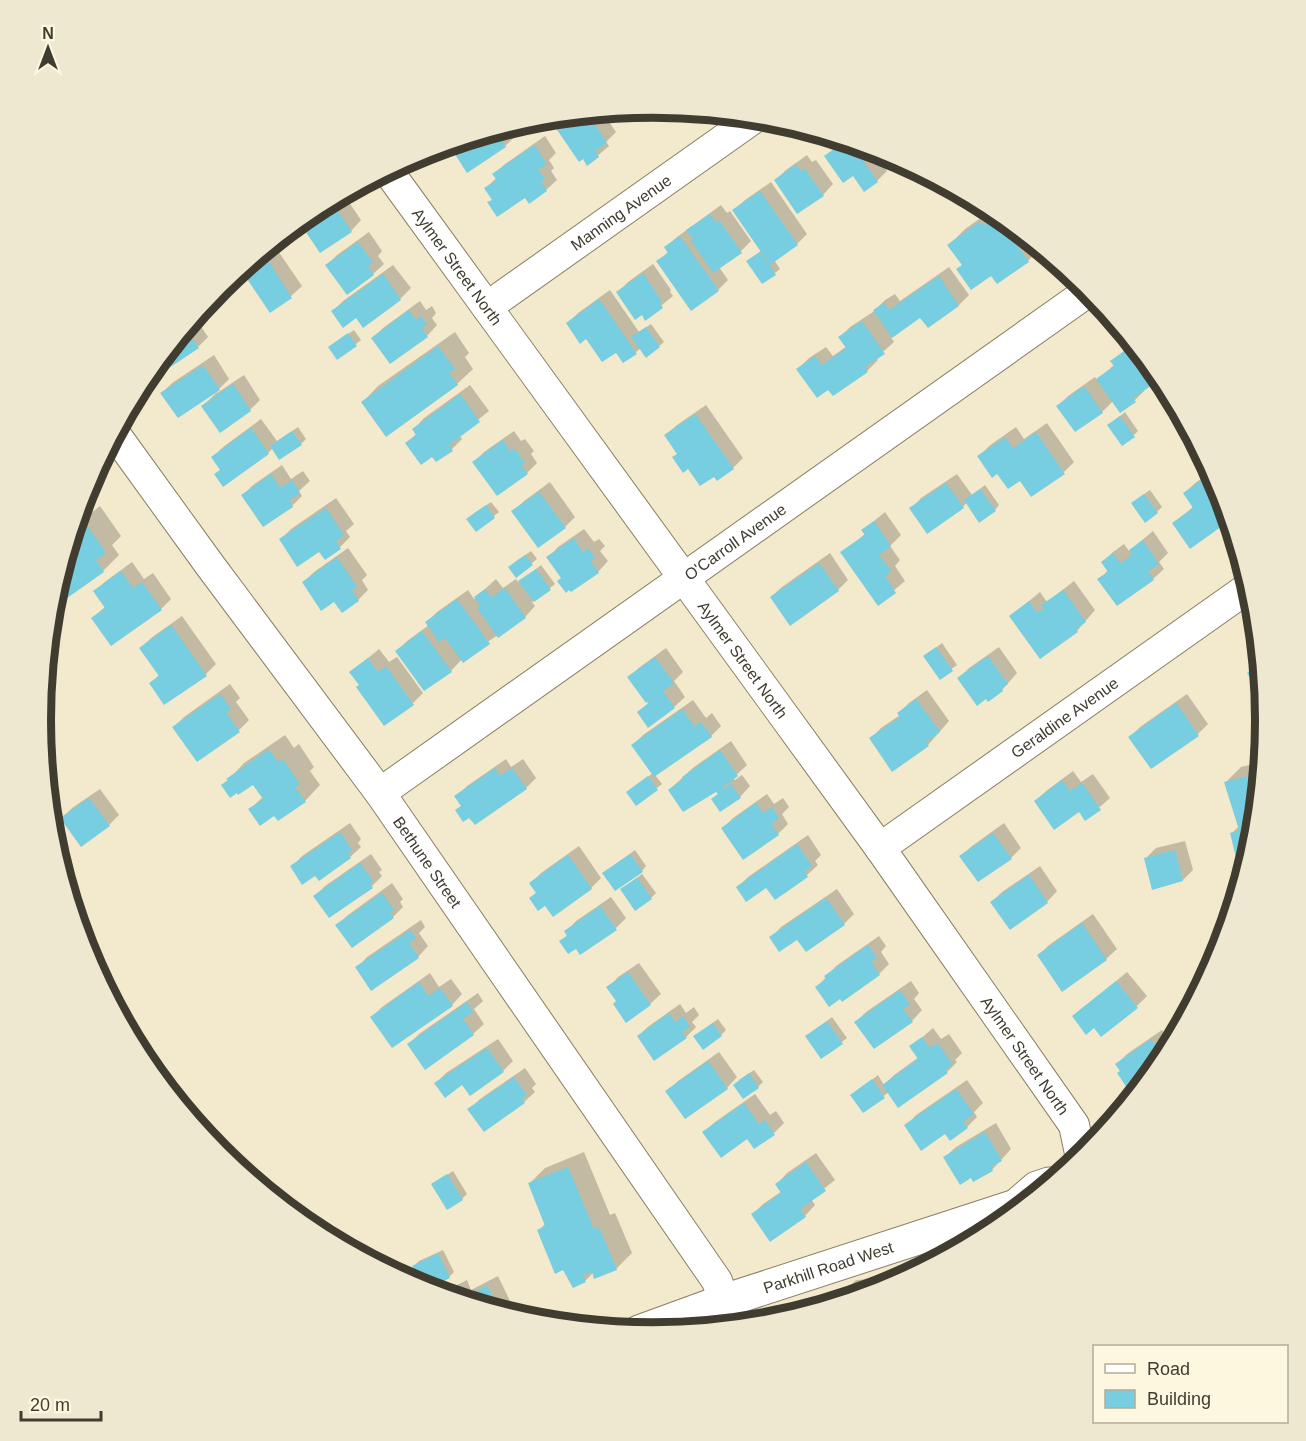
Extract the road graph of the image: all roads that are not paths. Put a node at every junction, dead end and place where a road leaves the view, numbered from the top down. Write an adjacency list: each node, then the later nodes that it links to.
1 (743, 126): 4 (street, Manning Avenue)
2 (393, 178): 4 (street, Aylmer Street North)
3 (1081, 297): 6 (street, O'Carroll Avenue)
4 (487, 307): 6 (street, Aylmer Street North)
5 (120, 441): 8 (street, Bethune Street)
6 (682, 578): 8 (street, O'Carroll Avenue); 9 (street, Aylmer Street North)
7 (1241, 594): 9 (street, Geraldine Avenue)
8 (380, 793): 12 (street, Bethune Street)
9 (880, 848): 10 (street, Aylmer Street North)
10 (1079, 1146)
11 (999, 1212): 12 (main road, Parkhill Road West)
12 (724, 1301): 13 (main road, Parkhill Road West)
13 (667, 1322)

